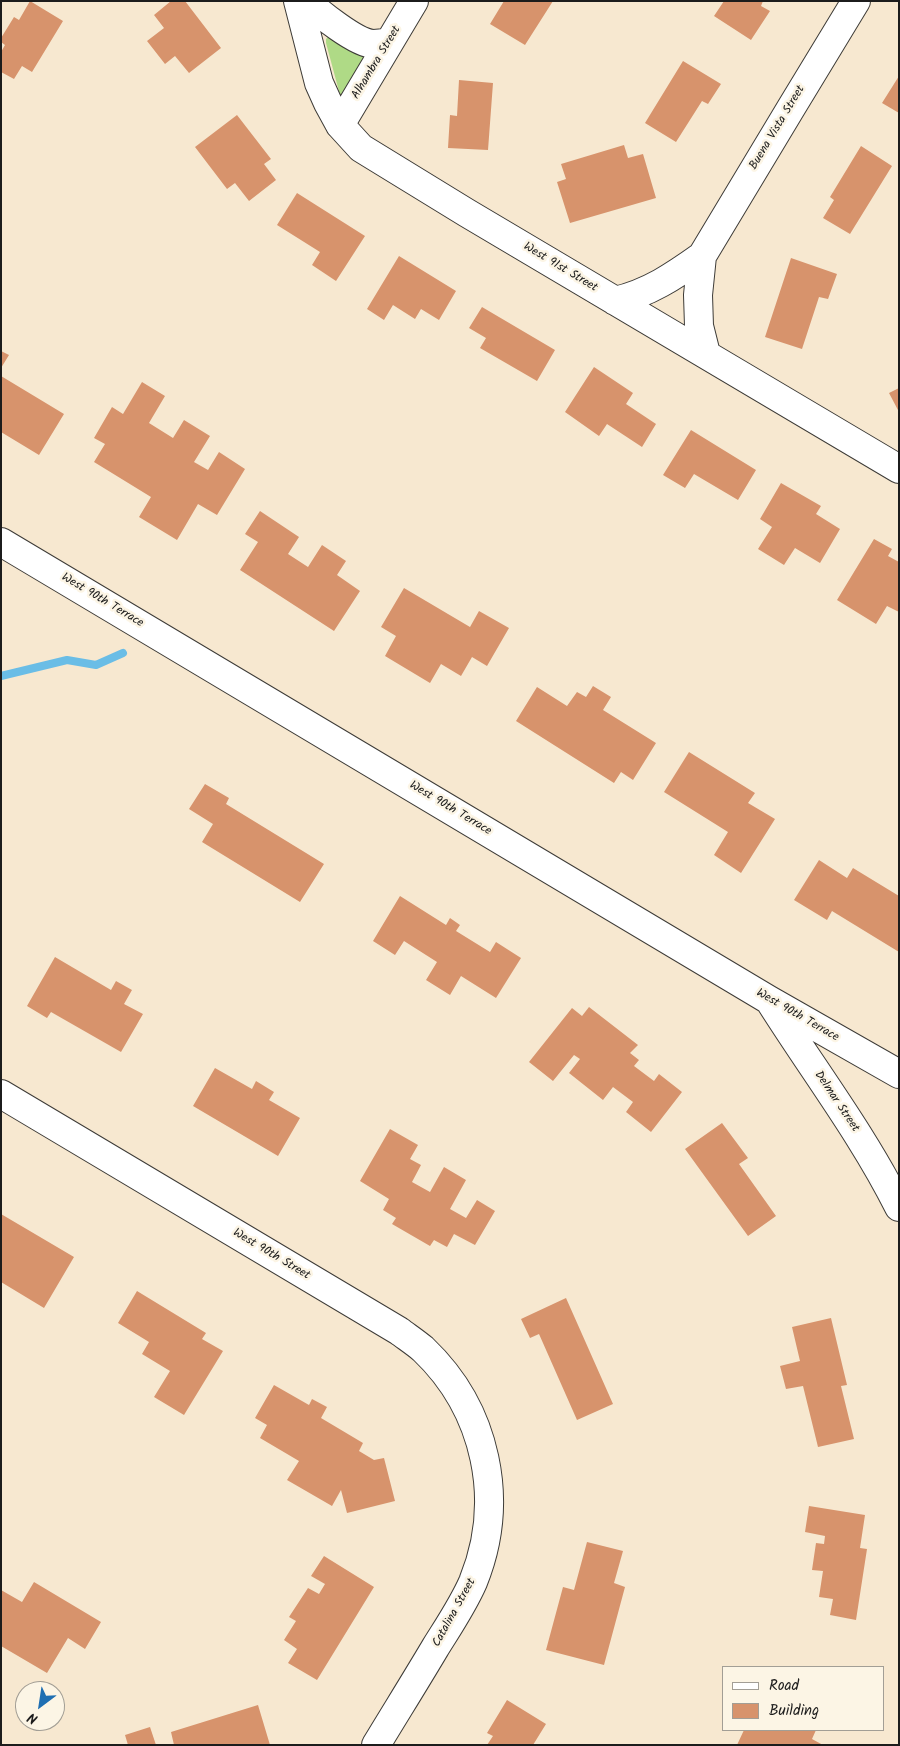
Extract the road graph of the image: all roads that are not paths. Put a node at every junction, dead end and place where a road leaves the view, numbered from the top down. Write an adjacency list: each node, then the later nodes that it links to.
1 (298, 1): 6 (street, West 91st Street)
2 (306, 1): 5 (street)
3 (414, 1): 5 (street, Alhambra Street)
4 (856, 1): 7 (street, Buena Vista Street)
5 (389, 42): 6 (street, Alhambra Street)
6 (340, 125): 8 (street, West 91st Street)
7 (702, 256): 8 (street, Buena Vista Street); 9 (street, Buena Vista Street)
8 (615, 301): 9 (street, West 91st Street)
9 (706, 354): 10 (street, West 91st Street)
10 (899, 469)
11 (1, 542): 12 (street, West 90th Terrace)
12 (769, 1000): 13 (street, West 90th Terrace); 15 (street, Delmar Street)
13 (899, 1074)
14 (1, 1094): 16 (street, West 90th Street)
15 (899, 1207)
16 (486, 1466): 17 (street, Catalina Street)
17 (376, 1745)

